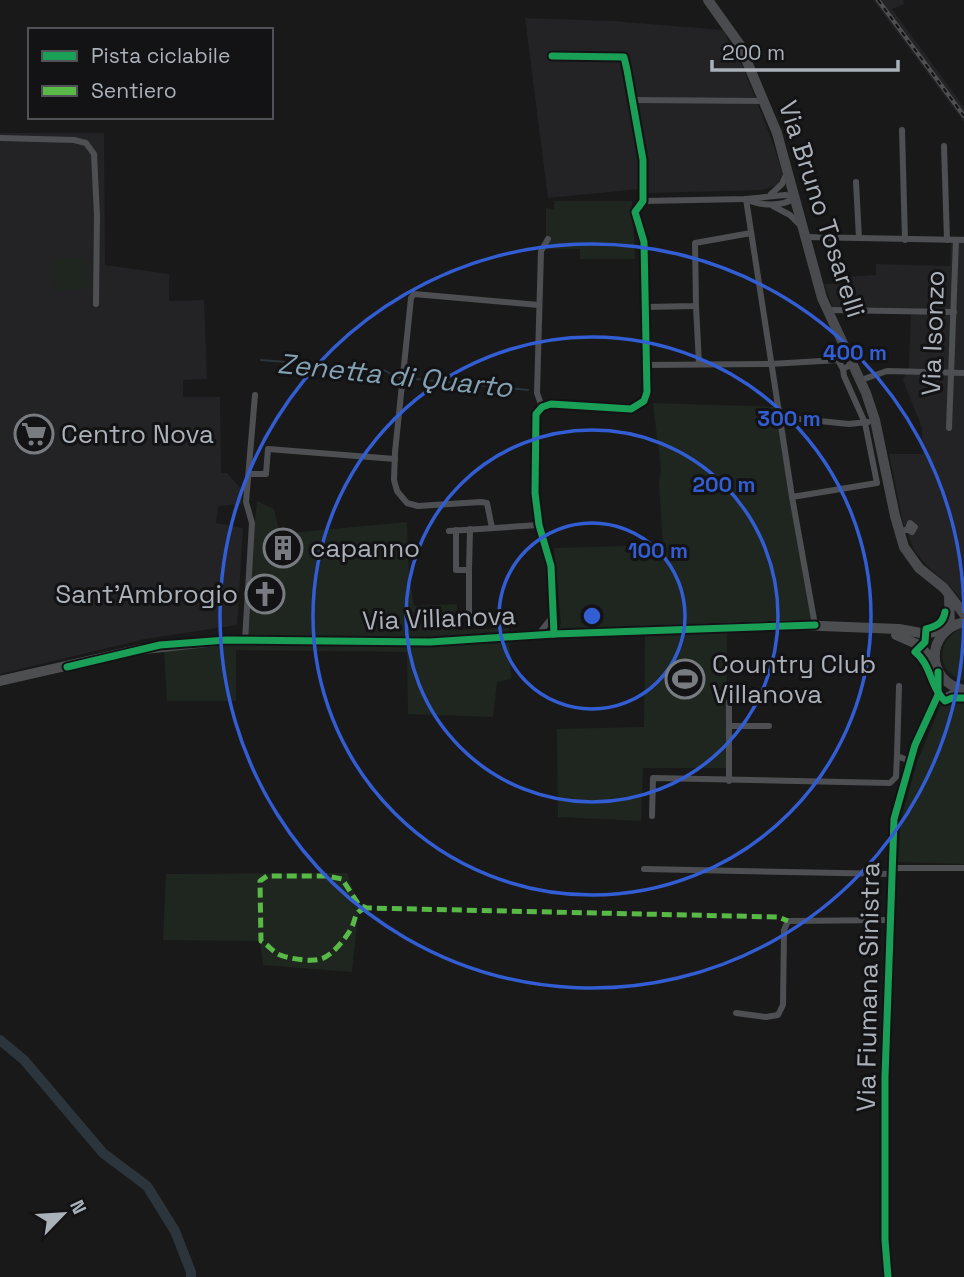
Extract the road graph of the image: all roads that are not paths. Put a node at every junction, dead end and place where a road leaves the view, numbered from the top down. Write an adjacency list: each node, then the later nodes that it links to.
1 (708, 0): 4 (main road, Via Bruno Tosarelli)
2 (552, 56): 3 (street)
3 (634, 100): 4 (street); 13 (street)
4 (765, 101): 8 (main road, Via Bruno Tosarelli)
5 (902, 130): 19 (street)
6 (0, 138): 23 (street)
7 (944, 146): 20 (street, Via Isonzo)
8 (788, 171): 10 (street); 11 (main road, Via Bruno Tosarelli)
9 (856, 183): 17 (street)
10 (767, 196): 11 (street); 12 (street)
11 (795, 198): 14 (street); 16 (main road, Via Bruno Tosarelli)
12 (746, 199): 13 (street); 14 (street); 15 (street)
13 (643, 201): 26 (street)
14 (768, 204): 16 (street)
15 (751, 233): 25 (street); 29 (street)
16 (804, 233): 17 (street); 27 (main road, Via Bruno Tosarelli)
17 (859, 238): 19 (street)
18 (548, 239): 24 (street)
19 (905, 240): 20 (street)
20 (947, 240): 21 (street)
21 (956, 240): 22 (street); 28 (street, Via Isonzo)
22 (964, 240)
23 (96, 304)
24 (539, 305): 37 (street); 41 (street)
25 (696, 306): 26 (street); 31 (street)
26 (645, 307): 30 (street)
27 (827, 310): 28 (street); 32 (main road, Via Bruno Tosarelli)
28 (954, 312): 33 (street, Via Isonzo)
29 (771, 364): 31 (street); 32 (street, Via Bruno Tosarelli); 38 (street)
30 (646, 365): 31 (street); 37 (street)
31 (699, 365)
32 (848, 366): 35 (main road, Via Bruno Tosarelli); 39 (street, Via Bruno Tosarelli)
33 (951, 373): 34 (street); 35 (street); 40 (street, Via Isonzo)
34 (964, 373)
35 (860, 380): 39 (main road, Via Bruno Tosarelli)
36 (255, 395): 42 (street)
37 (542, 407): 44 (street)
38 (780, 417): 39 (street); 43 (street)
39 (870, 421): 43 (street, Via Bruno Tosarelli); 48 (main road, Via Bruno Tosarelli)
40 (949, 428)
41 (395, 459): 42 (street); 45 (street)
42 (249, 474): 58 (street)
43 (792, 497): 53 (street)
44 (538, 525): 45 (street); 50 (street)
45 (492, 528): 46 (street)
46 (470, 529): 47 (street); 47 (street)
47 (469, 570): 51 (street)
48 (948, 594): 49 (main road, Via Bruno Tosarelli); 54 (main road)
49 (964, 614)
50 (552, 615): 56 (street); 57 (street)
51 (469, 622)
52 (964, 622): 54 (main road)
53 (815, 625): 55 (main road, Via Villanova); 56 (main road, Via Villanova)
54 (949, 627): 55 (main road, Via Villanova); 59 (main road)
55 (875, 629): 59 (main road, Via Villanova)
56 (554, 634): 57 (main road, Via Villanova)
57 (538, 635): 58 (main road, Via Villanova)
58 (245, 641): 60 (main road, Via Villanova)
59 (937, 668): 62 (main road); 64 (street, Via Fiumana Sinistra)
60 (0, 681)
61 (899, 686): 67 (street)
62 (962, 689): 64 (street)
63 (729, 702): 65 (street)
64 (935, 705): 68 (street, Via Fiumana Sinistra)
65 (729, 726): 66 (street); 69 (street)
66 (769, 726)
67 (897, 756): 68 (street); 69 (street)
68 (910, 761): 73 (street, Via Fiumana Sinistra)
69 (729, 781): 70 (street)
70 (652, 816)
71 (964, 868): 73 (street)
72 (644, 869): 73 (street)
73 (891, 871): 74 (street, Via Fiumana Sinistra)
74 (890, 920): 75 (street, Via Fiumana Sinistra); 76 (street, Via Fiumana Sinistra)
75 (736, 1013)
76 (888, 1277)

